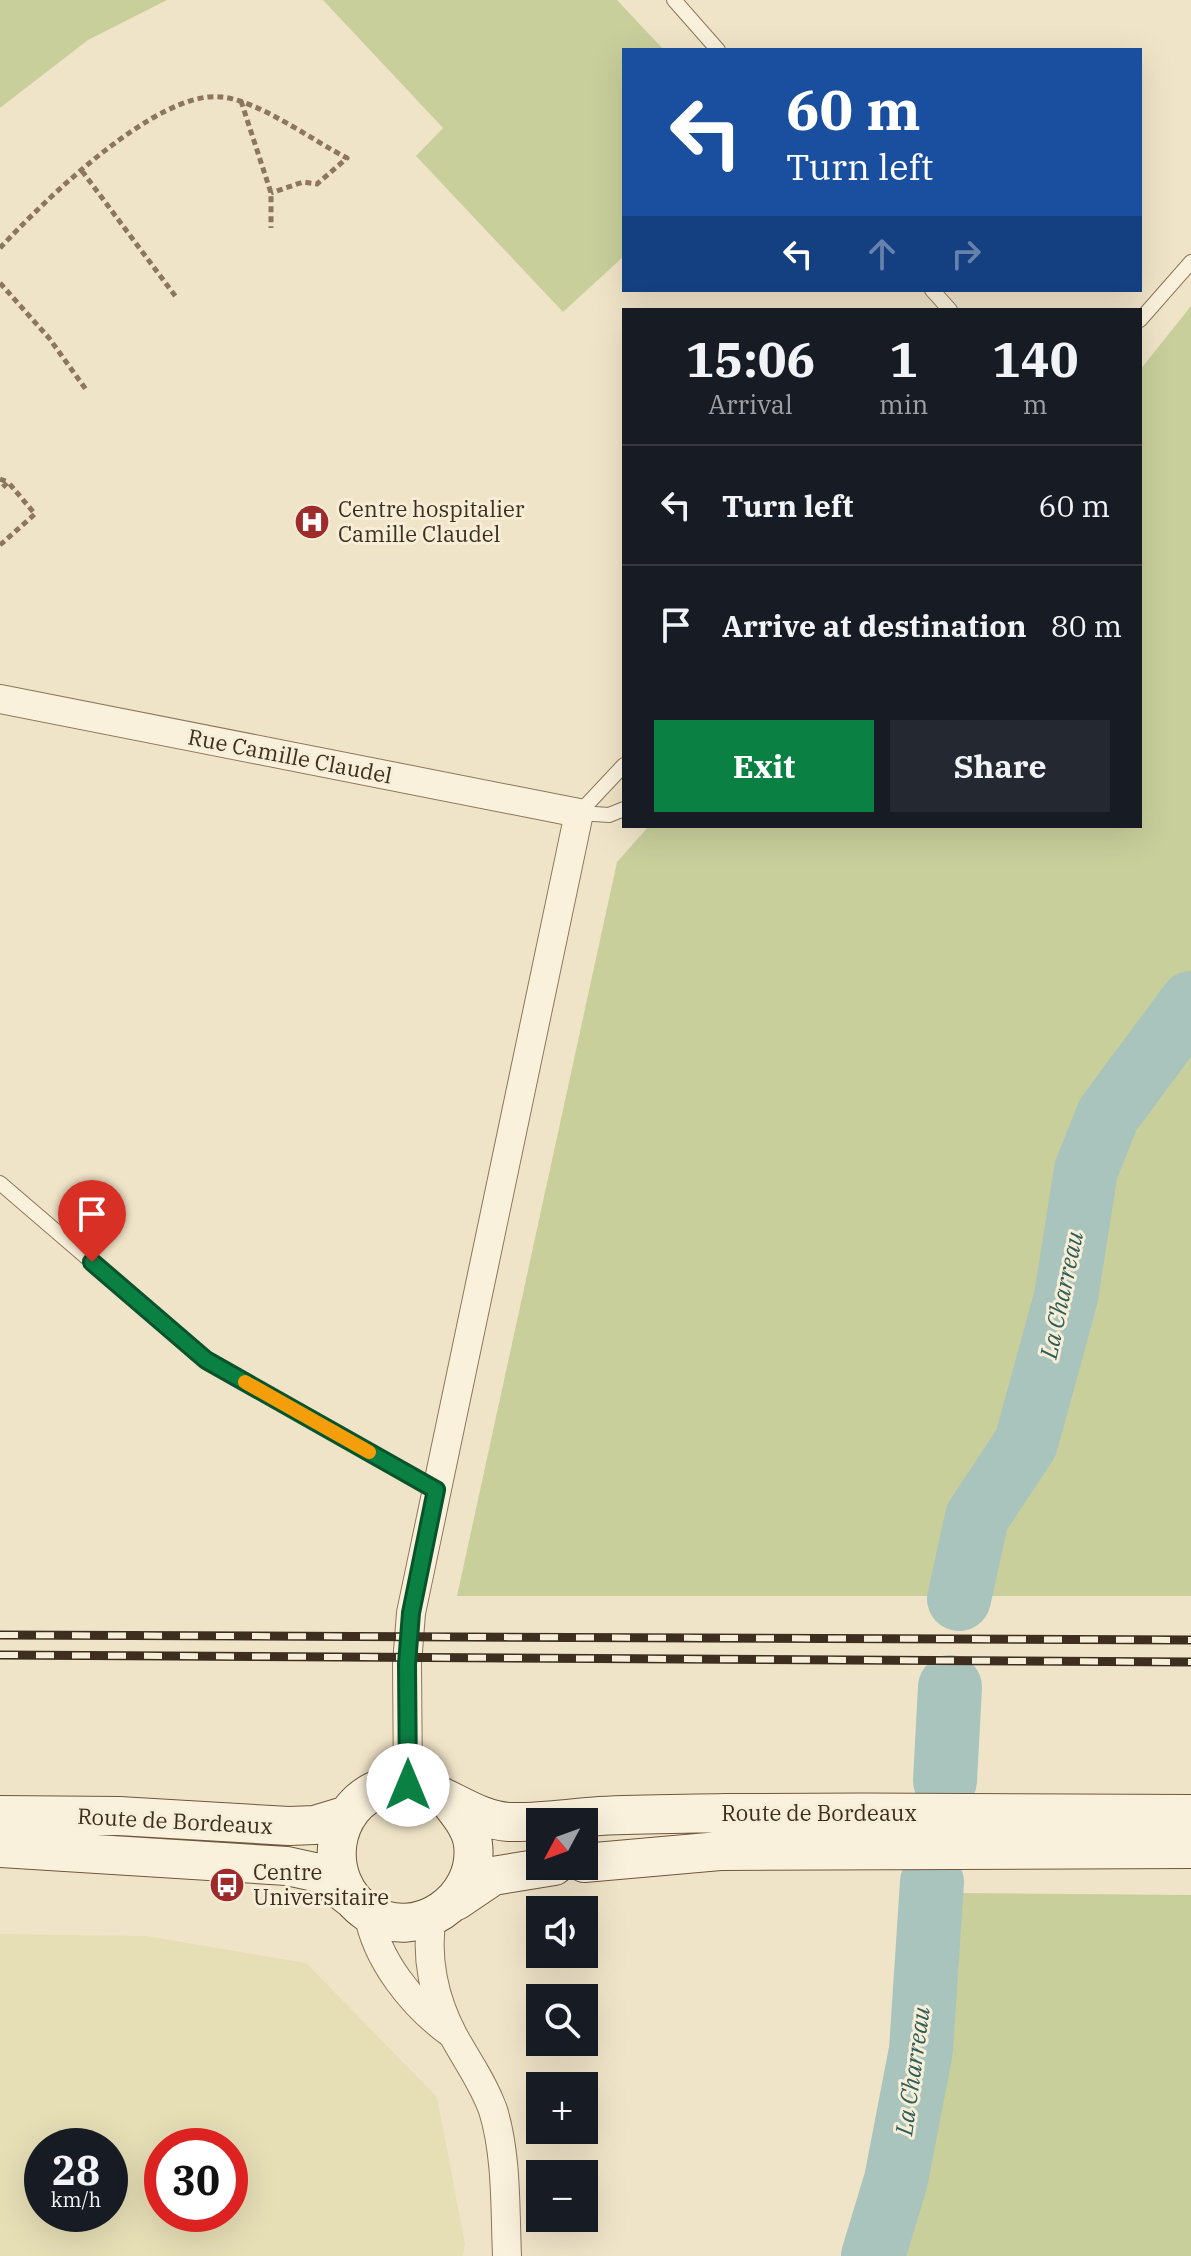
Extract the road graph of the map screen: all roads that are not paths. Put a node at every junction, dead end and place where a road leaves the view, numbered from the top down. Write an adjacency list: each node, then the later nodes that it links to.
1 (674, 0): 2 (lane)
2 (716, 48)
3 (1191, 262): 6 (lane)
4 (934, 292): 5 (lane)
5 (948, 308)
6 (1142, 318)
7 (0, 699): 10 (street, Rue Camille Claudel)
8 (622, 767): 10 (lane)
9 (622, 810): 10 (lane)
10 (579, 813): 12 (street)
11 (0, 1183): 12 (lane)
12 (436, 1490): 13 (street)
13 (408, 1785): 14 (main road); 17 (main road)
14 (450, 1802): 18 (main road, Route de Bordeaux); 24 (main road)
15 (1191, 1814): 18 (main road, Route de Bordeaux)
16 (0, 1815): 17 (main road, Route de Bordeaux)
17 (348, 1815): 23 (main road)
18 (963, 1832): 20 (main road, Route de Bordeaux); 21 (main road, Route de Bordeaux)
19 (0, 1848): 23 (main road, Route de Bordeaux)
20 (1191, 1849)
21 (598, 1862)
22 (526, 1871): 24 (main road)
23 (360, 1905): 24 (main road); 25 (street)
24 (441, 1911): 25 (street)
25 (452, 2034): 26 (street)
26 (507, 2256)

